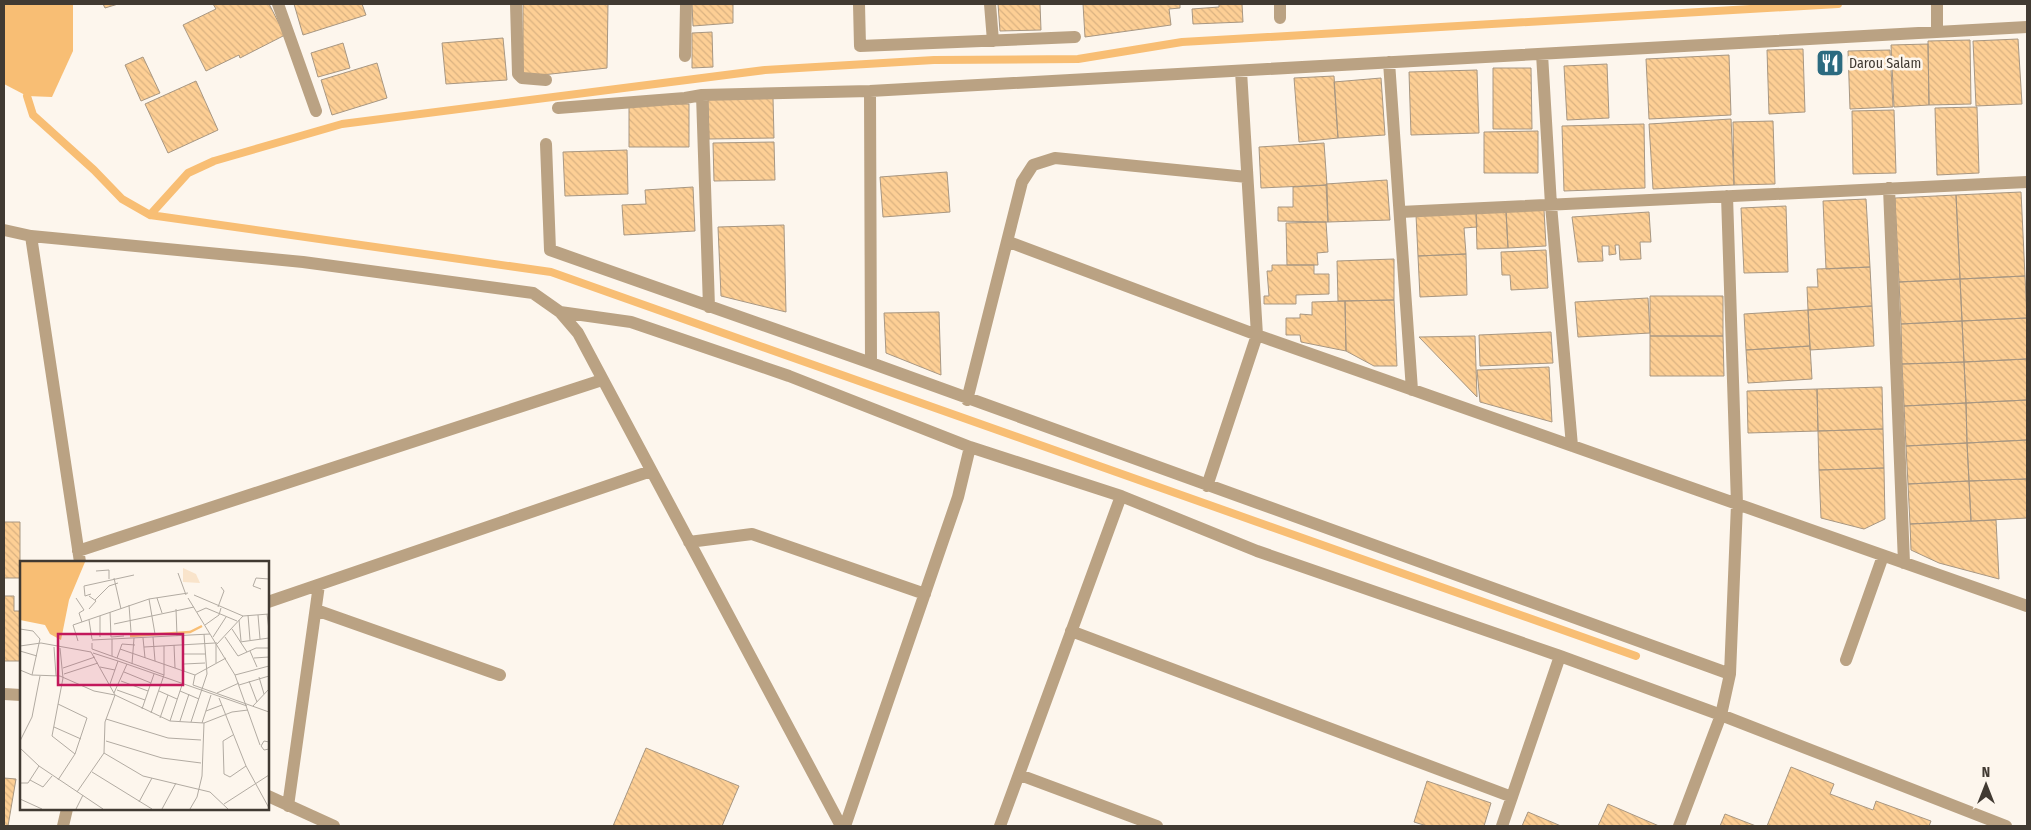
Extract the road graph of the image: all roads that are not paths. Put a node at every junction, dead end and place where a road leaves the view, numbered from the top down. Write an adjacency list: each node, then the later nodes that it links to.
1 (278, 4): 21 (street)
2 (516, 4): 17 (street)
3 (686, 4): 14 (street)
4 (859, 4): 12 (street)
5 (990, 4): 12 (street)
6 (1280, 4): 8 (street)
7 (1937, 8): 10 (street)
8 (1280, 18)
9 (2027, 27): 10 (street)
10 (1937, 32): 13 (street)
11 (1075, 37): 12 (street)
12 (993, 41)
13 (1542, 54): 15 (street); 27 (street)
14 (685, 56)
15 (1389, 62): 16 (street); 28 (street)
16 (1240, 71): 18 (street); 23 (street)
17 (546, 80)
18 (870, 91): 19 (street); 35 (street)
19 (702, 95): 20 (street); 32 (street)
20 (558, 108)
21 (316, 111)
22 (546, 144): 32 (street)
23 (1247, 178): 31 (street); 34 (street)
24 (2027, 182): 25 (street)
25 (1889, 188): 26 (street); 48 (street)
26 (1726, 196): 27 (street); 44 (street)
27 (1551, 205): 28 (street); 39 (street)
28 (1400, 212): 37 (street)
29 (4, 230): 30 (street)
30 (31, 236): 33 (street); 47 (street)
31 (1009, 242): 34 (street); 38 (street)
32 (709, 307): 35 (street)
33 (560, 312): 36 (street); 40 (street)
34 (1257, 335): 37 (street); 42 (street)
35 (871, 363): 38 (street)
36 (602, 380): 41 (street); 47 (street)
37 (1412, 390): 39 (street)
38 (966, 400): 42 (street)
39 (1572, 446): 44 (street)
40 (970, 447): 43 (street); 50 (street)
41 (651, 471): 45 (street); 49 (street)
42 (1207, 486): 57 (street)
43 (1121, 496): 54 (street); 55 (street)
44 (1737, 504): 46 (street); 57 (street)
45 (690, 542): 50 (street); 69 (street)
46 (1884, 556): 48 (street); 56 (street)
47 (79, 557)
48 (1904, 563): 52 (street)
49 (319, 585): 51 (street); 53 (street)
50 (925, 594): 70 (street)
51 (269, 602)
52 (2027, 606)
53 (316, 610): 58 (street); 65 (street)
54 (1070, 631): 62 (street); 64 (street)
55 (1560, 656): 61 (street); 64 (street)
56 (1846, 660)
57 (1730, 674): 61 (street)
58 (500, 675)
59 (4, 694): 60 (street)
60 (20, 695)
61 (1721, 716): 74 (street); 75 (street)
62 (1020, 775): 71 (street); 72 (street)
63 (269, 796): 65 (street)
64 (1512, 797): 73 (street)
65 (288, 806): 68 (street)
66 (67, 810): 67 (street)
67 (63, 826)
68 (334, 826)
69 (841, 826)
70 (845, 826)
71 (1000, 826)
72 (1157, 826)
73 (1502, 826)
74 (1679, 826)
75 (2006, 826)

